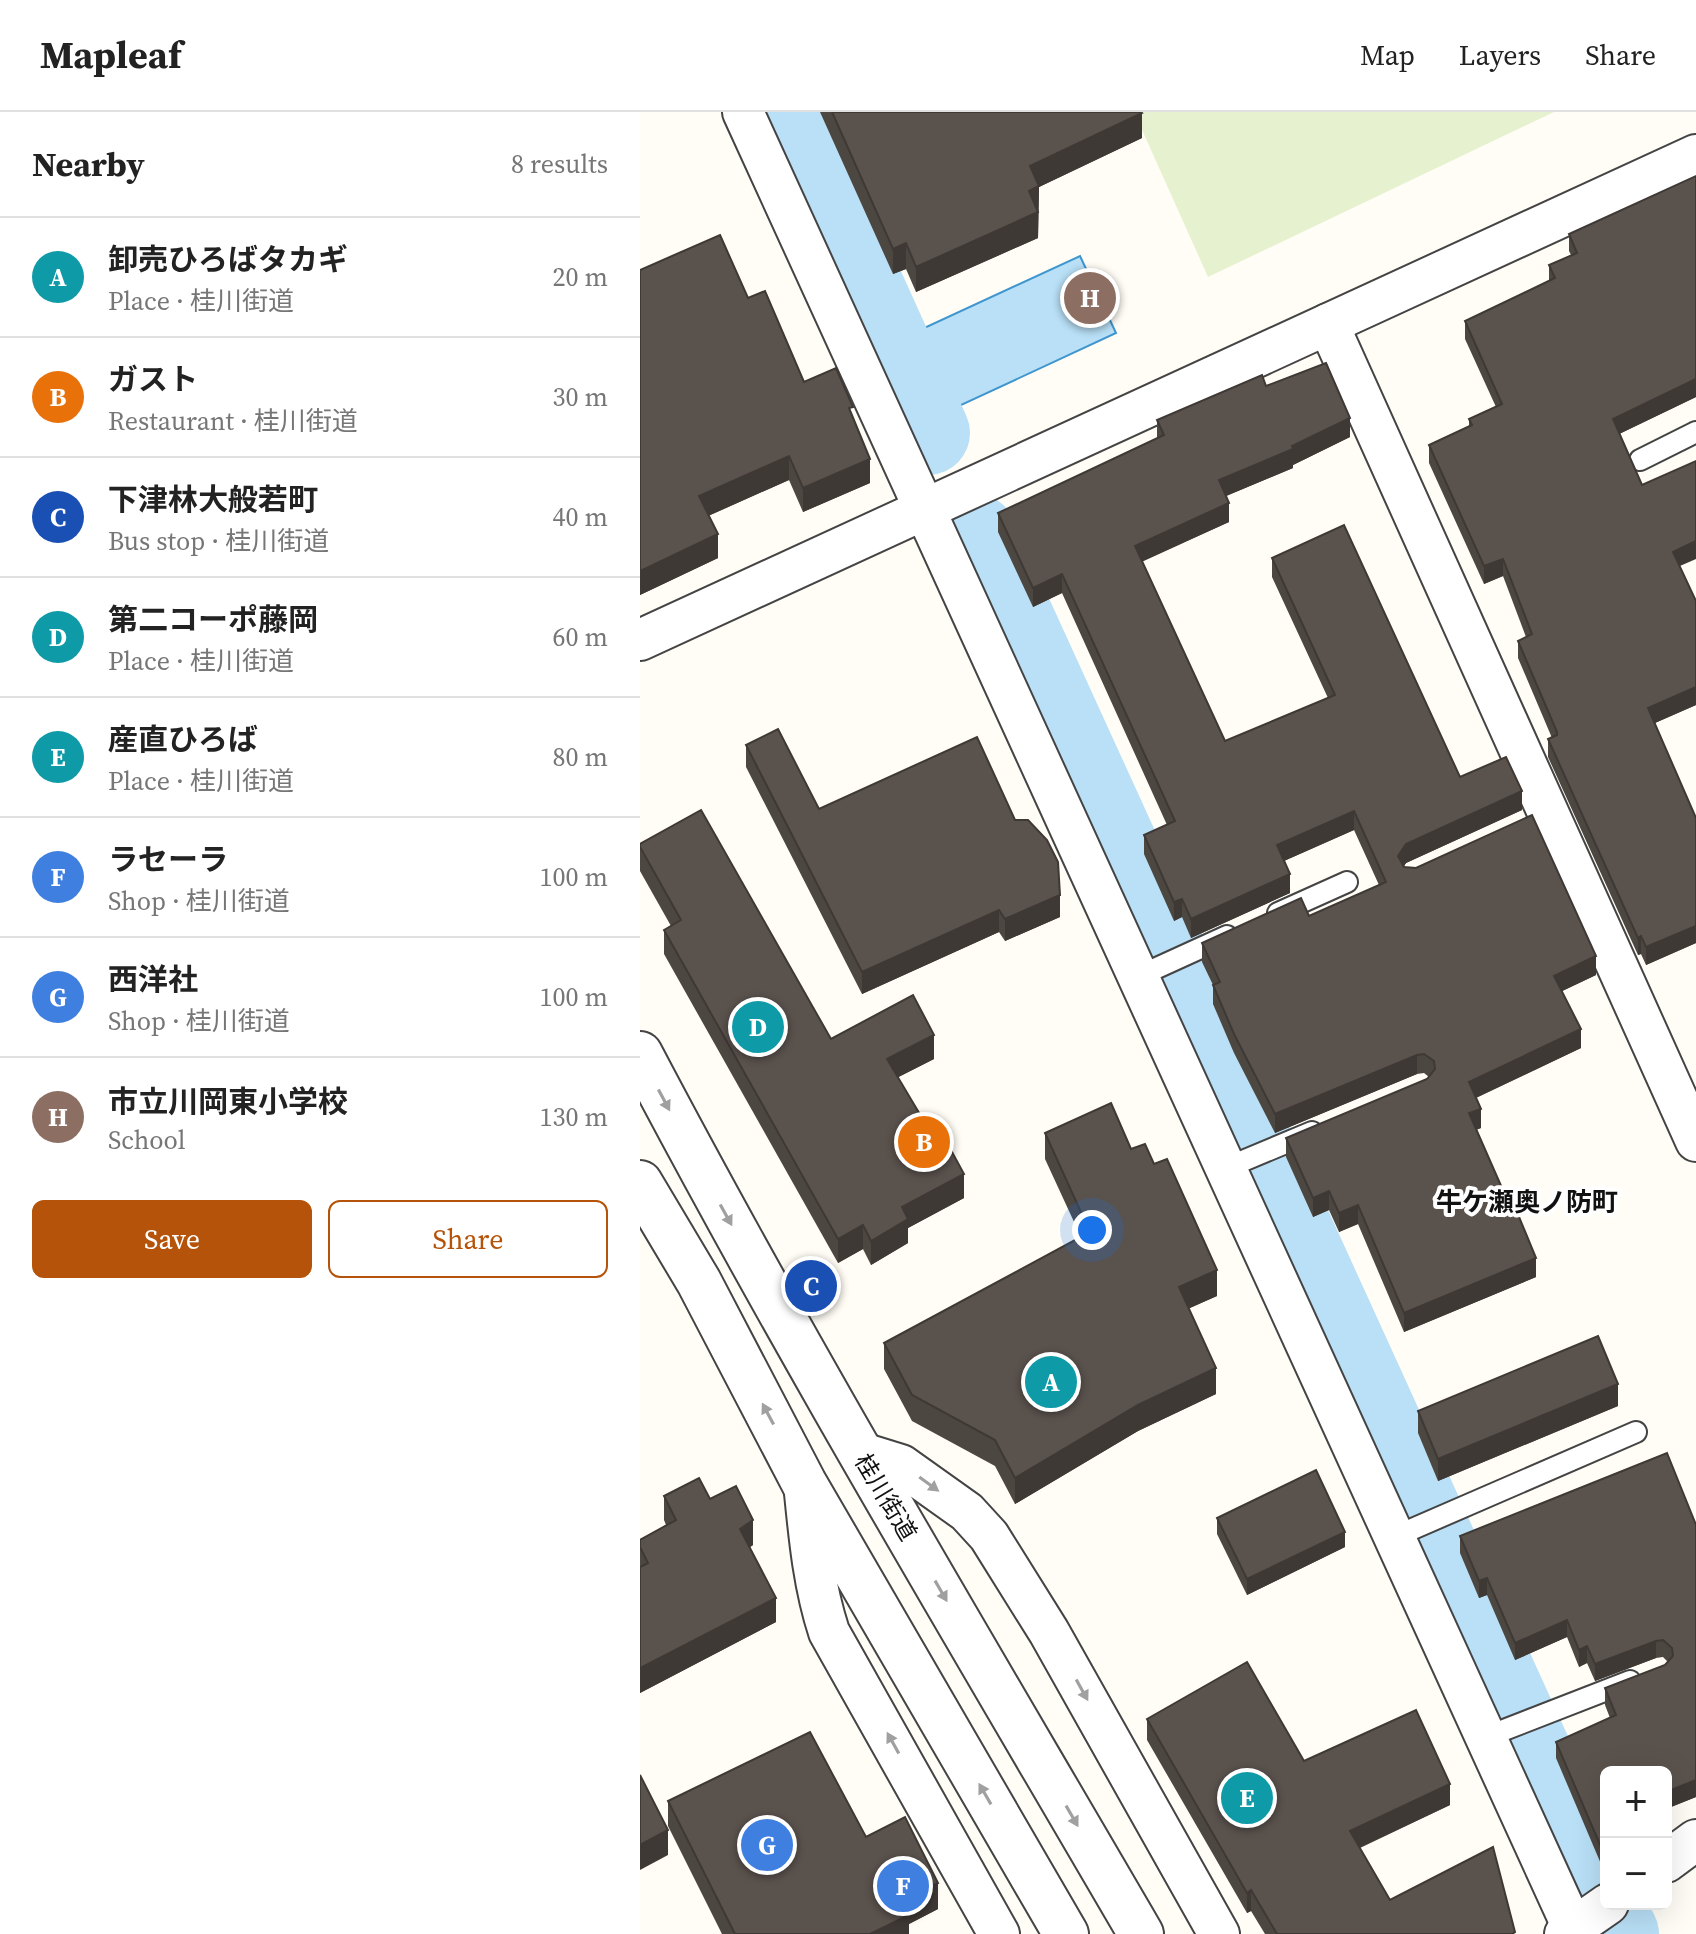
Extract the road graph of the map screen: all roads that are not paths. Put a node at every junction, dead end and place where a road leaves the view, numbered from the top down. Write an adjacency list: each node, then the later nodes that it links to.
1 (743, 112): 6 (street)
2 (1696, 155): 3 (street)
3 (1328, 324): 6 (street); 12 (street)
4 (1696, 432): 5 (lane)
5 (1640, 460)
6 (924, 510): 7 (street); 9 (street)
7 (640, 640)
8 (1347, 882): 9 (lane)
9 (1137, 977): 14 (street)
10 (640, 1054): 13 (street, 桂川街道, one-way to 13)
11 (1324, 1127): 14 (lane)
12 (1696, 1141)
13 (688, 1146): 15 (street); 18 (street, 桂川街道, one-way to 18)
14 (1226, 1168): 20 (street)
15 (640, 1172)
16 (640, 1183): 19 (street, one-way to 16)
17 (1636, 1432): 20 (lane)
18 (859, 1452): 28 (street, 桂川街道, one-way to 28); 29 (street, one-way to 29)
19 (804, 1483): 26 (street, one-way to 19); 27 (street, one-way to 19)
20 (1394, 1537): 22 (street)
21 (1646, 1675): 22 (lane)
22 (1486, 1737): 25 (street)
23 (1696, 1840): 24 (street)
24 (1672, 1858)
25 (1581, 1923)
26 (999, 1934)
27 (1066, 1934)
28 (1141, 1934)
29 (1219, 1934)

